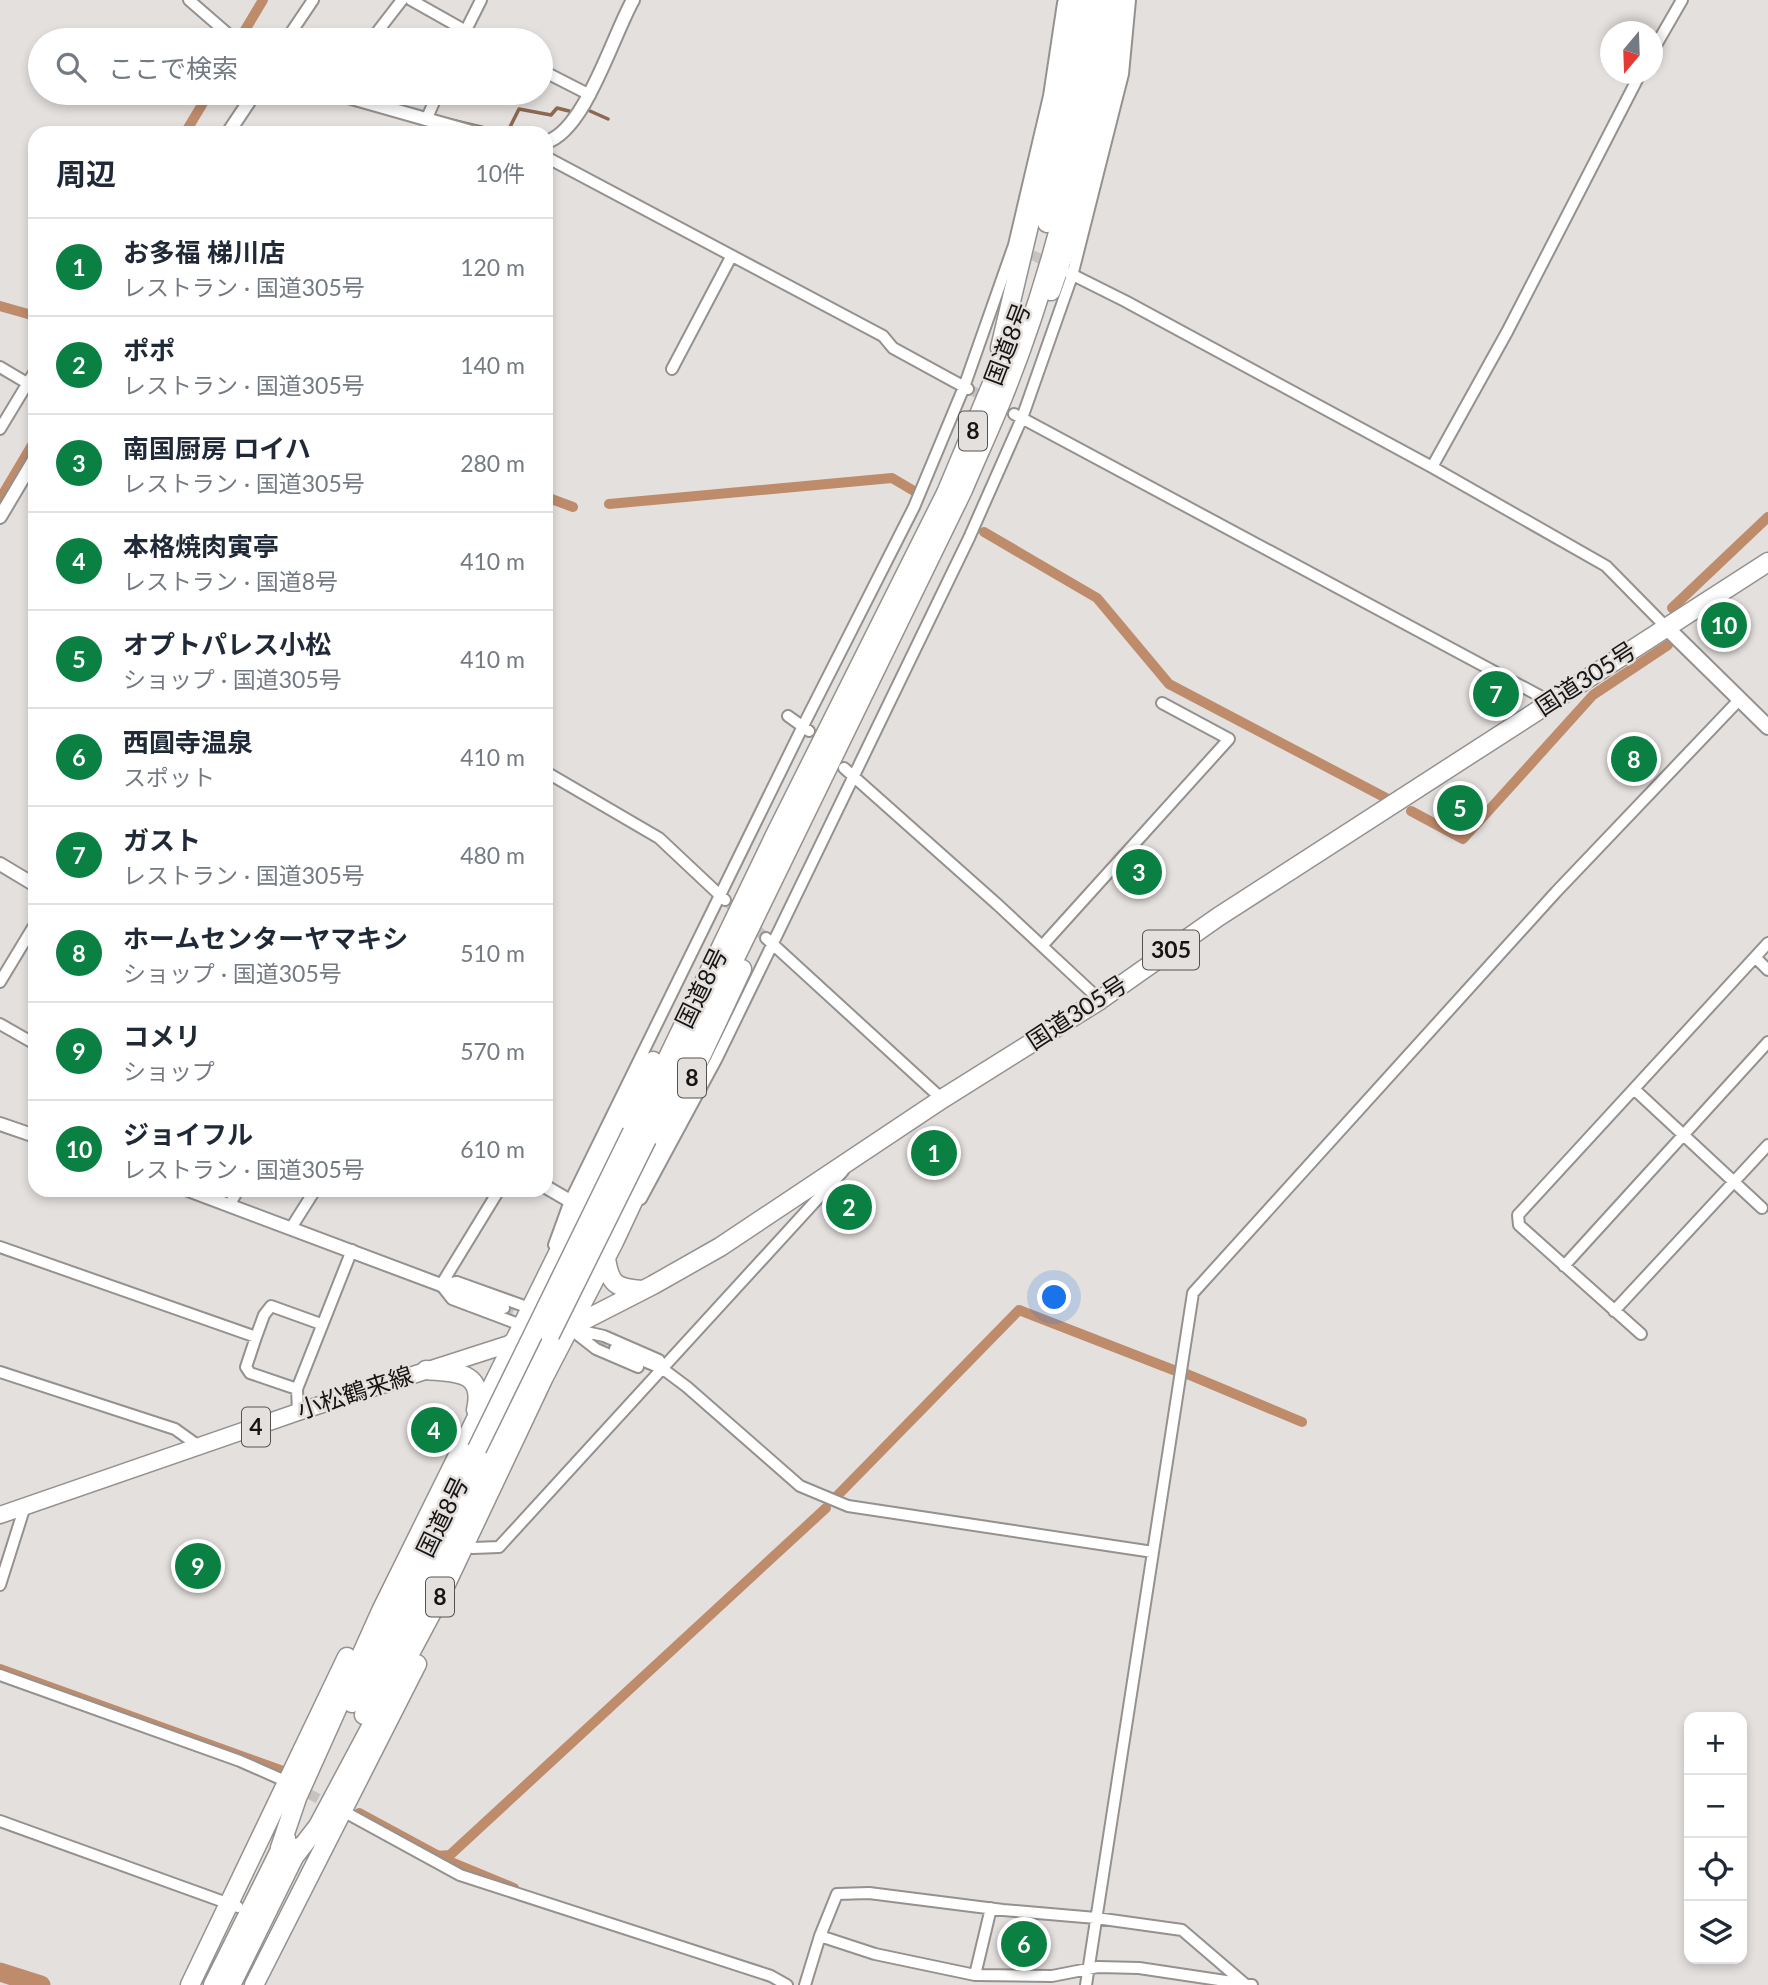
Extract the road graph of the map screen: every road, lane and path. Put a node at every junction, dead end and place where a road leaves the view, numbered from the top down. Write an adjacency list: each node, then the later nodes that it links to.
1 (189, 0): 14 (street)
2 (313, 0): 15 (street)
3 (402, 0): 16 (street)
4 (411, 0): 17 (street)
5 (481, 0): 18 (street)
6 (633, 0): 22 (street)
7 (1063, 0): 36 (street)
8 (1072, 0): 38 (highway, 8)
9 (1089, 0): 38 (highway, 国道8号 / 8)
10 (1102, 0): 37 (highway, 国道8号 / 8)
11 (1119, 0): 37 (highway, 8)
12 (1130, 0): 32 (street)
13 (1682, 0): 19 (street)
14 (220, 28)
15 (294, 28)
16 (380, 28)
17 (451, 28)
18 (467, 28)
19 (1663, 34)
20 (553, 76): 22 (street)
21 (1635, 84): 41 (street)
22 (590, 95): 29 (street)
23 (247, 105): 27 (street)
24 (376, 105): 26 (street)
25 (433, 105): 26 (street)
26 (426, 120): 28 (street)
27 (233, 126)
28 (449, 126)
29 (553, 140)
30 (553, 161): 31 (street)
31 (731, 257): 34 (street); 36 (street)
32 (1068, 273): 39 (street); 41 (street)
33 (0, 367): 35 (street)
34 (672, 369)
35 (27, 383): 40 (street)
36 (968, 388): 51 (street)
37 (1004, 395): 54 (highway, 国道8号 / 8)
38 (985, 402): 55 (highway, 国道8号 / 8)
39 (1018, 416): 47 (street); 52 (street)
40 (0, 429)
41 (1433, 467): 45 (street)
42 (28, 472): 43 (street)
43 (0, 517)
44 (1768, 562): 45 (highway, 国道305号 / 305)
45 (1666, 627): 46 (main road); 47 (highway, 国道305号 / 305)
46 (1739, 700): 50 (main road); 117 (street)
47 (1551, 702): 66 (highway, 国道305号 / 305)
48 (1161, 703): 62 (street)
49 (788, 716): 51 (street)
50 (1768, 727)
51 (806, 728): 58 (street)
52 (848, 771): 60 (street); 62 (street)
53 (553, 776): 58 (street)
54 (800, 822): 75 (highway, 国道8号 / 8); 87 (highway, 8)
55 (776, 833): 75 (highway, 国道8号 / 8); 93 (highway, 8)
56 (0, 864): 57 (street)
57 (28, 881)
58 (723, 898): 84 (street)
59 (28, 936): 65 (street)
60 (769, 942): 71 (street); 87 (street)
61 (1768, 943): 63 (street)
62 (1042, 946): 66 (street)
63 (1755, 957): 64 (street); 70 (street)
64 (1768, 970)
65 (0, 982)
66 (1100, 1000): 71 (highway, 国道305号 / 305)
67 (0, 1024): 68 (street)
68 (28, 1040)
69 (1768, 1042): 74 (street)
70 (1634, 1088): 74 (street); 92 (street)
71 (942, 1099): 77 (highway, 国道305号 / 305)
72 (0, 1124): 73 (street)
73 (28, 1134)
74 (1683, 1134): 78 (street); 92 (street)
75 (639, 1135): 123 (highway, 国道8号 / 8, bridge)
76 (1768, 1145): 78 (street)
77 (852, 1160): 95 (highway, 国道305号 / 305); 106 (street)
78 (1735, 1182): 86 (street); 98 (street)
79 (553, 1191): 84 (street)
80 (209, 1197): 85 (street)
81 (234, 1197): 85 (street)
82 (311, 1197): 88 (street)
83 (495, 1197): 94 (street)
84 (570, 1201): 93 (street)
85 (230, 1204): 88 (street)
86 (1762, 1208)
87 (625, 1219): 91 (highway, 8)
88 (291, 1228): 90 (street)
89 (0, 1247): 103 (street)
90 (352, 1250): 94 (street); 99 (street)
91 (606, 1258): 95 (highway); 101 (highway, 8)
92 (1564, 1266): 98 (street)
93 (546, 1274): 96 (highway, 8)
94 (441, 1285): 96 (street); 97 (street); 100 (street)
95 (643, 1290): 101 (highway, 国道305号 / 305)
96 (530, 1307): 100 (highway, 8); 101 (street)
97 (504, 1308)
98 (1614, 1311): 102 (street)
99 (321, 1324): 103 (street); 110 (street)
100 (521, 1325): 101 (street); 104 (highway, 8)
101 (569, 1328): 104 (highway, 国道305号 / 305); 106 (street); 109 (highway, 8)
102 (1641, 1334)
103 (256, 1337): 110 (street)
104 (512, 1343): 107 (main road, 小松鶴来線 / 4); 112 (highway, 8)
105 (615, 1349): 106 (street)
106 (663, 1369): 116 (street); 117 (street)
107 (426, 1370): 111 (main road, 小松鶴来線 / 4); 112 (highway)
108 (0, 1372): 113 (street)
109 (544, 1377): 116 (highway); 123 (highway, 8)
110 (297, 1389): 111 (street)
111 (298, 1412): 113 (main road, 小松鶴来線 / 4)
112 (471, 1426): 120 (highway); 123 (highway, 8)
113 (200, 1447): 114 (main road, 小松鶴来線 / 4)
114 (25, 1506): 115 (main road, 小松鶴来線 / 4); 118 (street)
115 (0, 1514)
116 (473, 1548): 121 (highway)
117 (1153, 1552): 126 (street)
118 (0, 1585)
119 (0, 1675): 120 (street)
120 (291, 1784): 124 (highway)
121 (343, 1811): 134 (highway); 135 (street)
122 (0, 1821): 124 (street)
123 (287, 1853): 132 (highway, 国道8号 / 8); 133 (highway, 国道8号 / 8)
124 (233, 1905): 131 (highway)
125 (991, 1908): 126 (street); 127 (street); 129 (street)
126 (1096, 1918): 128 (street); 130 (street)
127 (820, 1936): 129 (street); 136 (street)
128 (1089, 1969): 129 (street); 130 (street); 137 (street)
129 (975, 1975)
130 (1249, 1984)
131 (190, 1985)
132 (212, 1985)
133 (231, 1985)
134 (254, 1985)
135 (787, 1985)
136 (806, 1985)
137 (1086, 1985)

